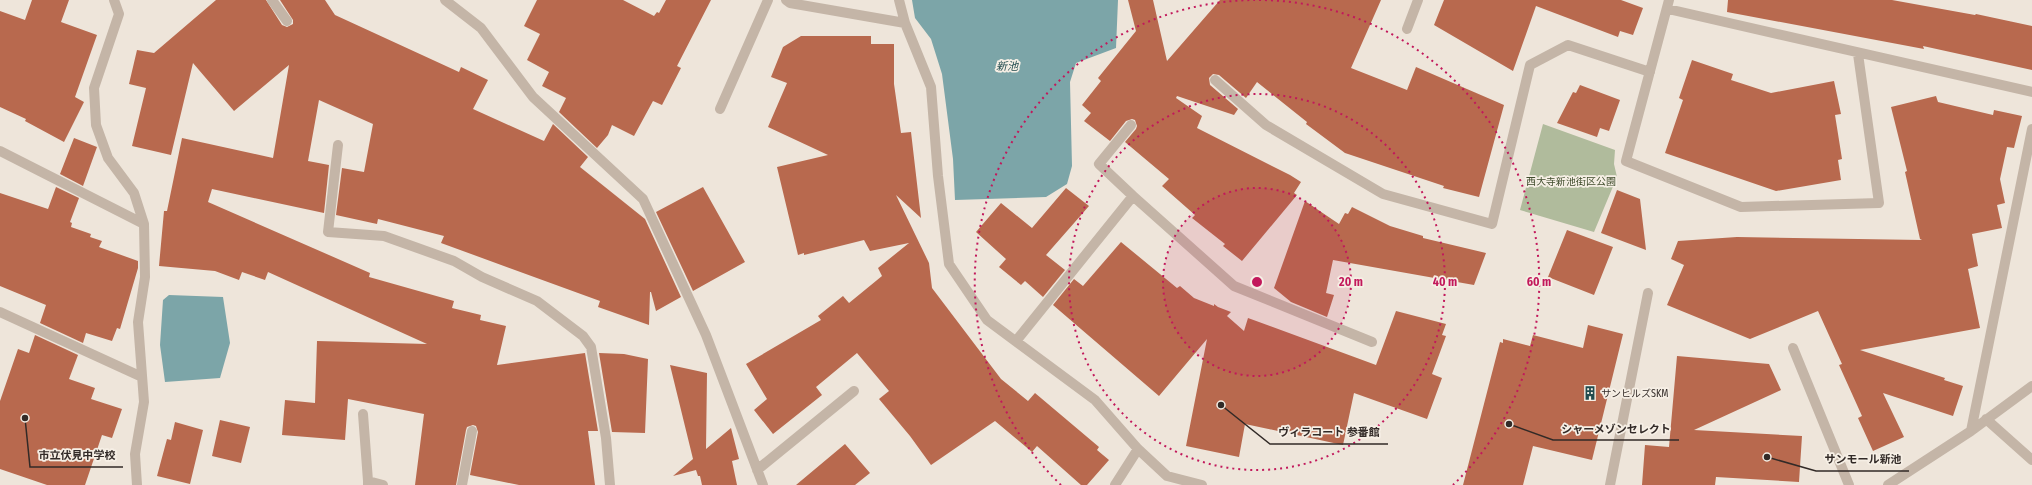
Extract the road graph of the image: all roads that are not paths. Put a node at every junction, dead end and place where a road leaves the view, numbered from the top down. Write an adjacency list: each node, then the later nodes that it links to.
1 (114, 0): 22 (street)
2 (272, 0): 9 (street)
3 (444, 0): 37 (street)
4 (768, 0): 16 (street)
5 (786, 0): 10 (street)
6 (899, 0): 10 (street)
7 (1418, 0): 11 (street)
8 (1668, 5): 12 (street); 13 (street)
9 (287, 21)
10 (906, 23): 25 (street)
11 (1408, 29)
12 (1858, 54): 13 (street); 15 (street)
13 (1650, 72): 14 (street)
14 (1215, 80)
15 (2032, 92)
16 (720, 109)
17 (1130, 125): 21 (street)
18 (2032, 129): 34 (street)
19 (338, 145): 42 (street)
20 (0, 151): 22 (street)
21 (1133, 196): 25 (street); 26 (street)
22 (144, 224): 28 (street)
23 (1648, 293): 46 (street)
24 (0, 312): 28 (street)
25 (1016, 340): 35 (street)
26 (1372, 342)
27 (1793, 348): 47 (street)
28 (142, 377): 39 (street)
29 (2032, 386): 32 (street)
30 (854, 391): 37 (street)
31 (364, 414): 38 (street)
32 (1986, 419): 34 (street); 36 (street)
33 (472, 431): 41 (street)
34 (1970, 431): 48 (street)
35 (1138, 449): 44 (street); 45 (street)
36 (2032, 460)
37 (757, 470): 43 (street)
38 (368, 483): 40 (street)
39 (137, 485)
40 (382, 485)
41 (462, 485)
42 (610, 485)
43 (763, 485)
44 (1115, 485)
45 (1202, 485)
46 (1610, 485)
47 (1849, 485)
48 (1888, 485)

